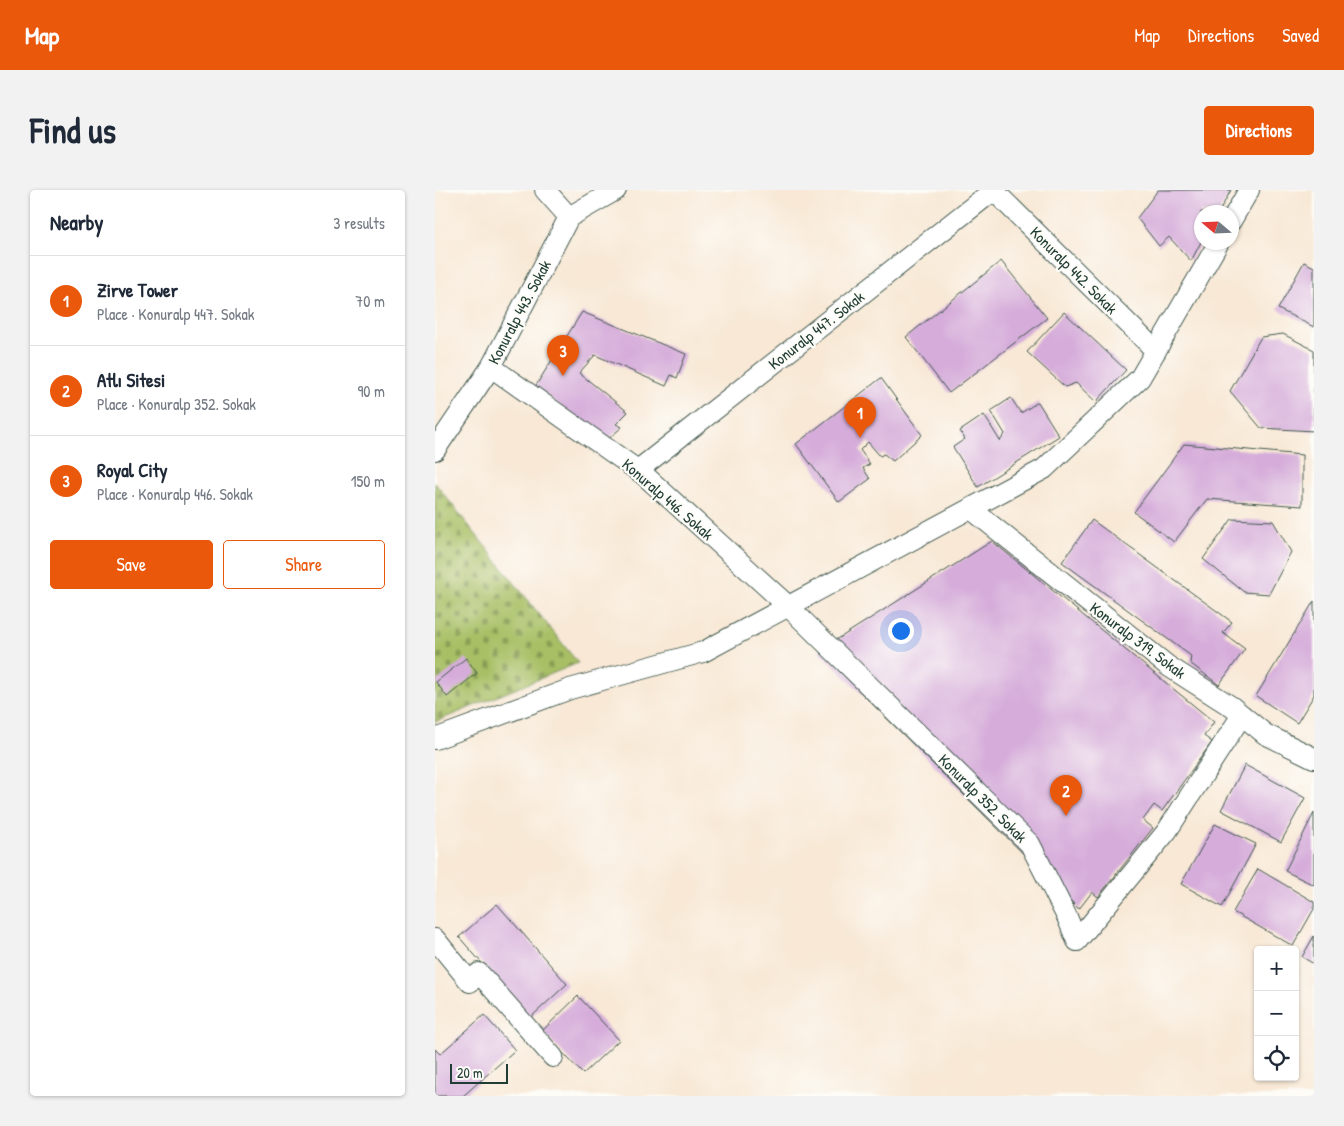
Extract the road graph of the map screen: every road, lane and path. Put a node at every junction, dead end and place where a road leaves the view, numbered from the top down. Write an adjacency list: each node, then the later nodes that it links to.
1 (545, 190): 6 (street)
2 (616, 190): 6 (street)
3 (993, 190): 8 (street, Konuralp 442. Sokak); 11 (street, Konuralp 447. Sokak)
4 (1249, 190): 5 (street)
5 (1239, 207)
6 (569, 217): 9 (street, Konuralp 443. Sokak)
7 (1214, 250): 8 (street)
8 (1155, 351): 12 (street)
9 (491, 367): 10 (street, Konuralp 443. Sokak); 11 (street, Konuralp 446. Sokak)
10 (435, 450)
11 (638, 470): 13 (street, Konuralp 446. Sokak)
12 (971, 509): 13 (street); 14 (street, Konuralp 319. Sokak)
13 (788, 606): 14 (street, Konuralp 352. Sokak); 15 (street)
14 (1242, 715): 16 (street, Konuralp 319. Sokak)
15 (435, 739)
16 (1314, 758)
17 (435, 939): 18 (street)
18 (553, 1057)

